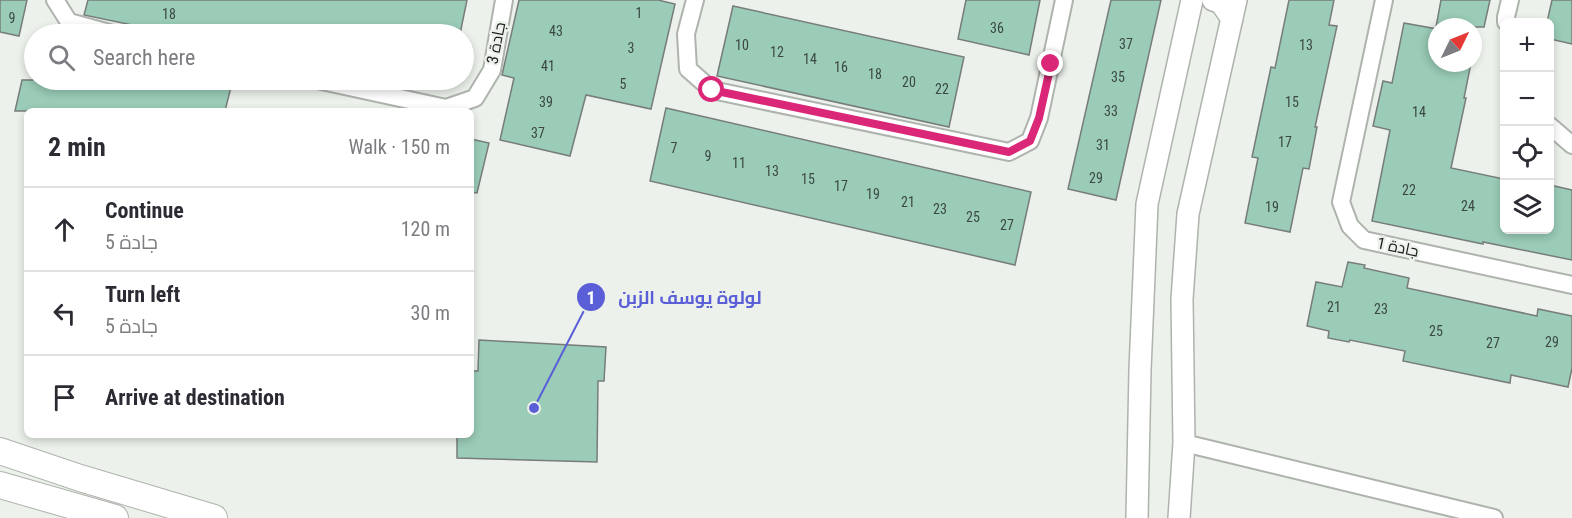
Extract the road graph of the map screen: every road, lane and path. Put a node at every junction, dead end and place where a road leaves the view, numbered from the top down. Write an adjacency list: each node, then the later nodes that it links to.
1 (55, 0): 11 (street)
2 (504, 0): 14 (street, جادة 3)
3 (695, 0): 4 (street)
4 (1064, 0)
5 (1213, 0): 9 (street)
6 (1384, 0): 17 (street, جادة 1)
7 (1510, 0): 10 (street)
8 (1196, 2): 23 (street)
9 (1234, 9): 18 (street)
10 (1506, 18)
11 (76, 24)
12 (363, 90): 13 (street, جادة 3)
13 (446, 108)
14 (446, 108)
15 (1554, 129): 16 (street)
16 (1572, 145)
17 (1572, 285)
18 (1184, 442): 24 (street); 25 (street)
19 (0, 451): 22 (main road)
20 (0, 485): 21 (main road)
21 (115, 518)
22 (214, 518)
23 (1137, 518)
24 (1179, 518)
25 (1494, 518)

